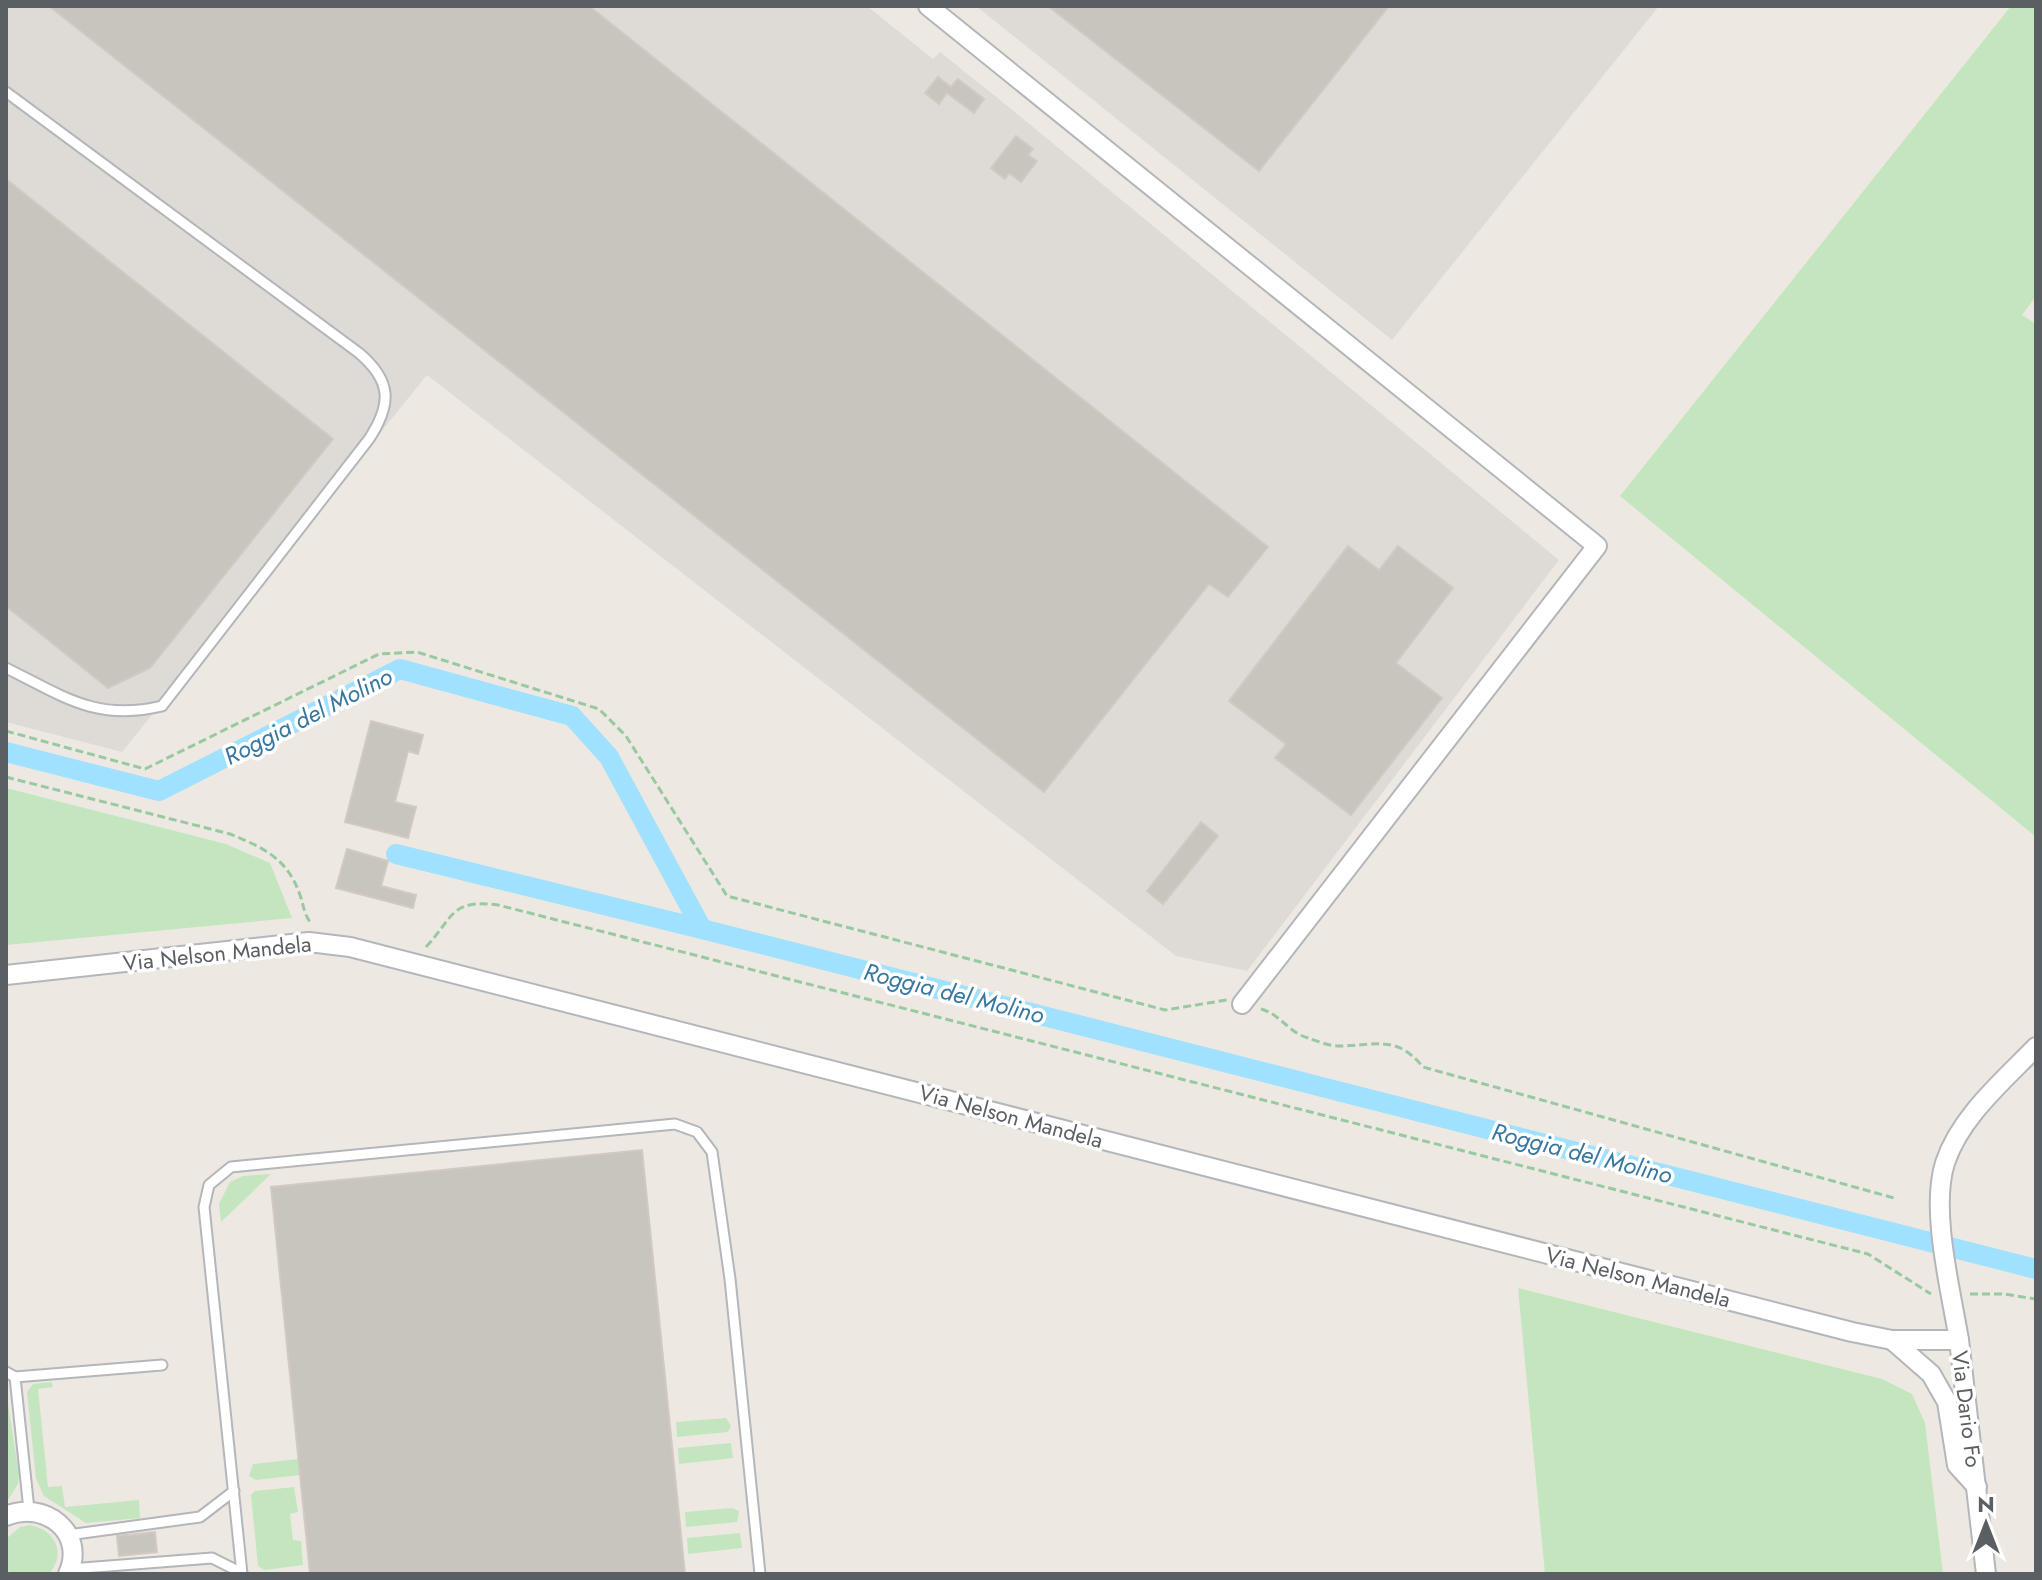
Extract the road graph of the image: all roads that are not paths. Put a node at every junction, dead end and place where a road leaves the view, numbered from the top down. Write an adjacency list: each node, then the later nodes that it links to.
1 (928, 6): 5 (street)
2 (6, 92): 3 (lane)
3 (6, 668)
4 (6, 975): 7 (street, Via Nelson Mandela)
5 (1242, 1004)
6 (2036, 1047): 8 (street)
7 (1892, 1340): 8 (street, Via Nelson Mandela); 11 (street)
8 (1959, 1340): 11 (street, Via Dario Fo)
9 (162, 1365): 10 (lane)
10 (10, 1375): 13 (lane)
11 (1977, 1487): 19 (street, Via Dario Fo)
12 (234, 1491): 15 (lane); 17 (lane); 18 (lane)
13 (29, 1510): 14 (street); 15 (street)
14 (6, 1516)
15 (68, 1535): 16 (street)
16 (69, 1571): 17 (lane)
17 (242, 1573)
18 (760, 1574)
19 (1986, 1574)

